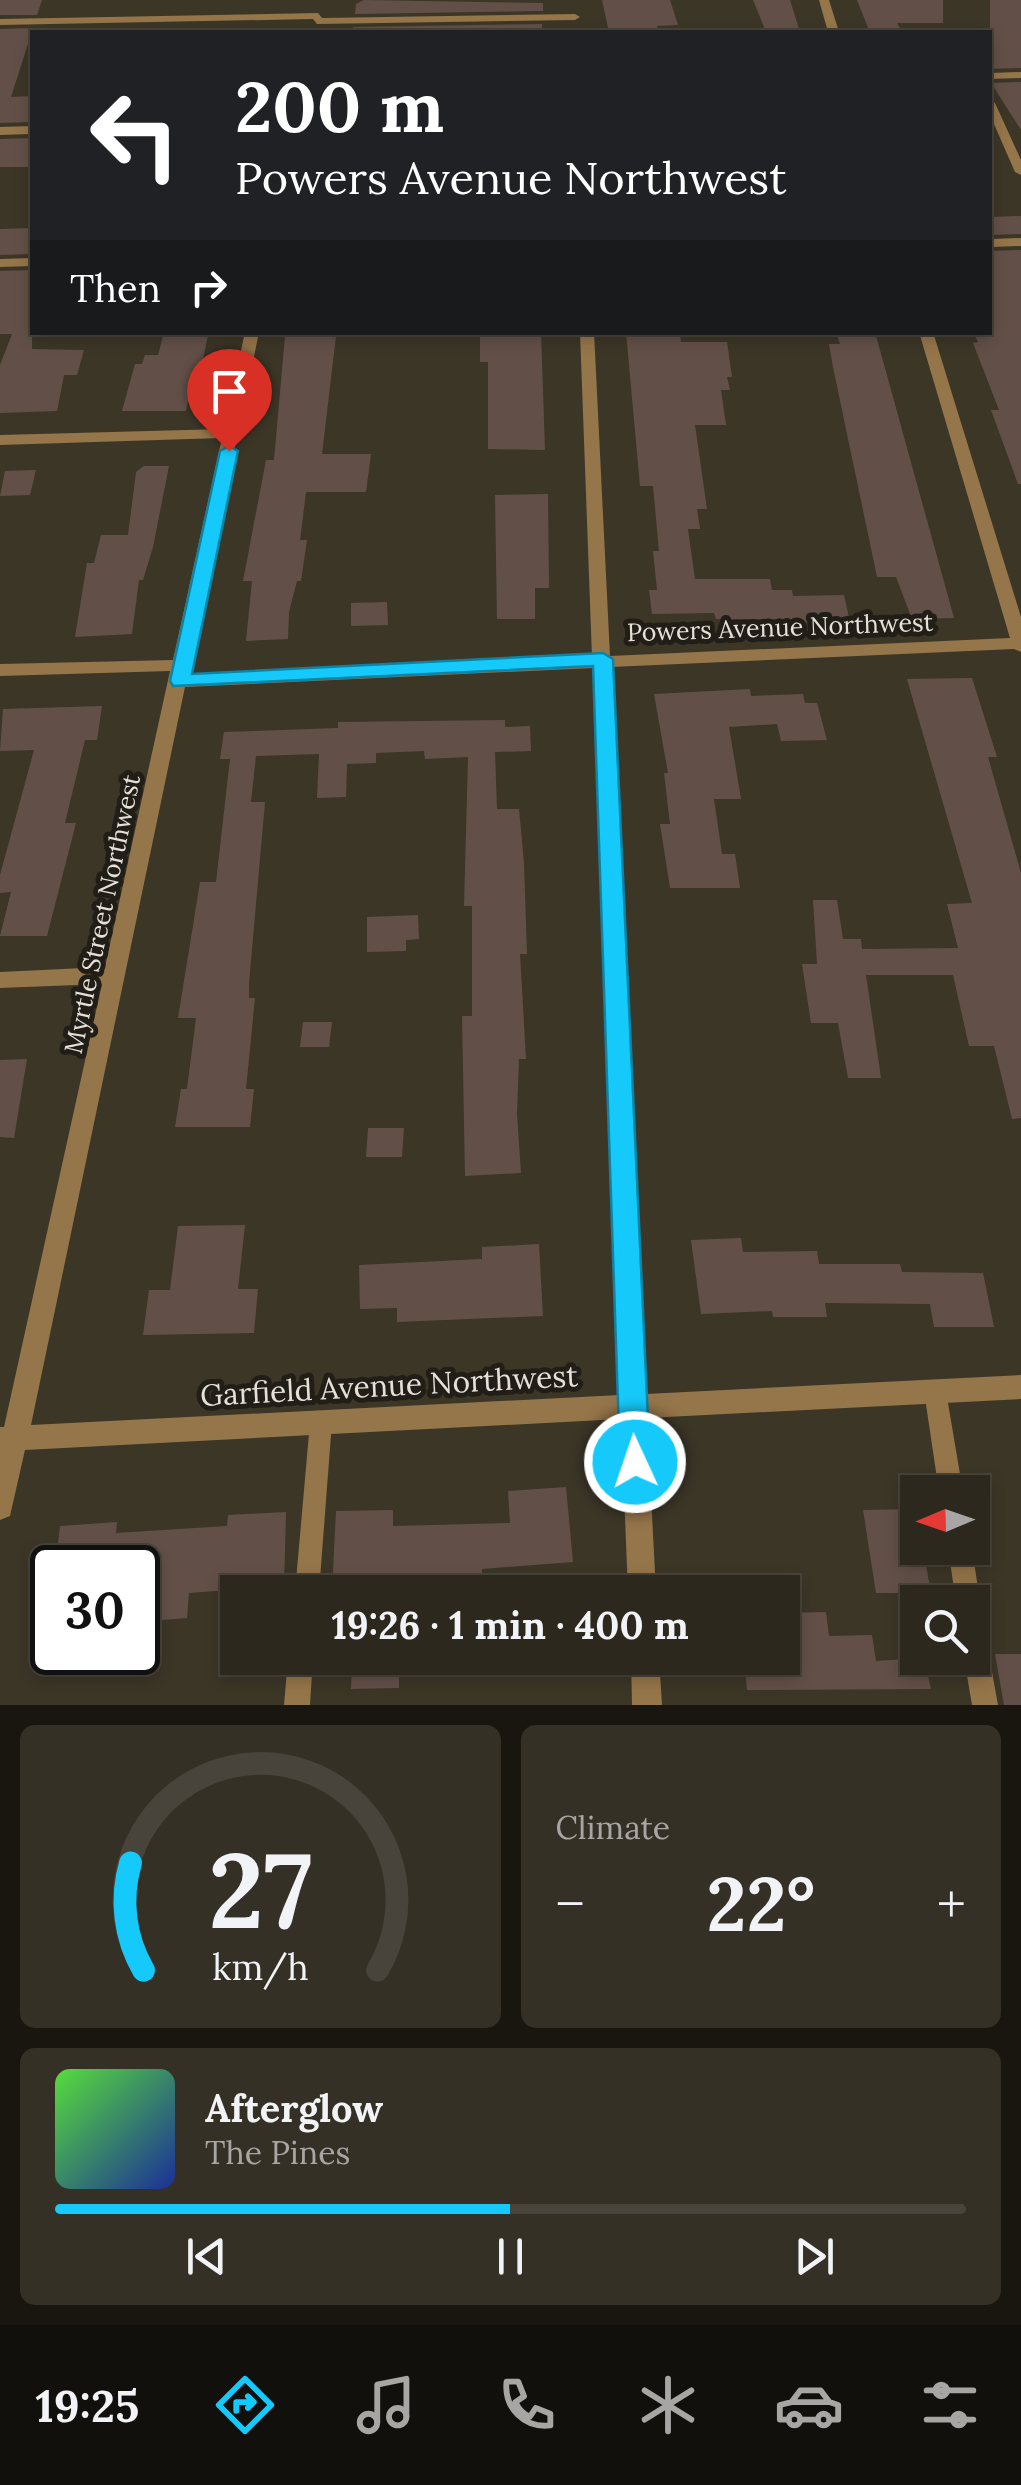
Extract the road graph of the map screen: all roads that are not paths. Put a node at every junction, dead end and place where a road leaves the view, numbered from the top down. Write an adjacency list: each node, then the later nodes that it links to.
1 (321, 0): 6 (street)
2 (574, 0): 4 (street)
3 (824, 0): 8 (street)
4 (575, 17): 6 (street); 7 (street)
5 (0, 22): 6 (street)
6 (316, 23)
7 (576, 30)
8 (833, 30)
9 (1021, 75): 10 (street)
10 (992, 76)
11 (992, 108): 14 (lane)
12 (30, 130): 13 (street)
13 (0, 131)
14 (1021, 172)
15 (992, 242): 16 (street)
16 (1021, 242)
17 (30, 262): 18 (street)
18 (0, 263)
19 (251, 335): 22 (street, Myrtle Street Northwest)
20 (587, 335): 25 (street)
21 (927, 335): 24 (street)
22 (233, 433): 23 (street); 27 (street, Myrtle Street Northwest)
23 (0, 440)
24 (1021, 644): 25 (street, Powers Avenue Northwest)
25 (603, 659): 27 (street, Powers Avenue Northwest); 32 (street)
26 (0, 670): 27 (street, Powers Avenue Northwest)
27 (182, 673): 28 (street, Myrtle Street Northwest)
28 (116, 975): 29 (street); 34 (street, Myrtle Street Northwest)
29 (0, 980)
30 (1021, 1387): 31 (street, Garfield Avenue Northwest)
31 (935, 1392): 32 (street, Garfield Avenue Northwest); 35 (lane)
32 (632, 1406): 33 (street, Garfield Avenue Northwest); 38 (street)
33 (321, 1422): 34 (street, Garfield Avenue Northwest); 37 (lane)
34 (8, 1438): 36 (street, Myrtle Street Northwest)
35 (948, 1475)
36 (0, 1507)
37 (308, 1575)
38 (641, 1575)
39 (300, 1675): 42 (lane)
40 (646, 1675): 43 (street)
41 (980, 1675): 44 (lane)
42 (297, 1705)
43 (647, 1705)
44 (985, 1705)

